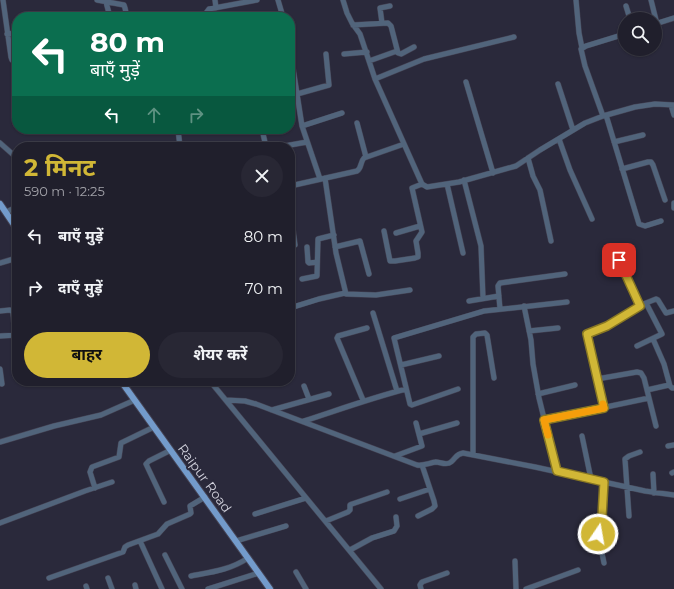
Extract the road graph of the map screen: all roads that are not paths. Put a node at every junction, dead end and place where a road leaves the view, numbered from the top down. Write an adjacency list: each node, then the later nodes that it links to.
1 (4, 0): 9 (street); 25 (street)
2 (97, 0): 10 (street)
3 (215, 0): 13 (street)
4 (257, 0): 13 (street)
5 (278, 0): 17 (street)
6 (343, 0): 23 (street)
7 (576, 0): 29 (street)
8 (651, 0): 19 (street)
9 (0, 1)
10 (106, 2): 14 (street); 15 (street)
11 (390, 6): 22 (street)
12 (626, 6): 18 (street)
13 (216, 8): 16 (street)
14 (109, 12)
15 (126, 12)
16 (206, 12)
17 (282, 12)
18 (628, 12)
19 (654, 12)
20 (674, 18): 21 (street)
21 (662, 22)
22 (382, 23): 23 (street); 30 (street)
23 (353, 25): 31 (street)
24 (12, 33): 25 (street)
25 (7, 34): 34 (street)
26 (618, 36): 29 (street)
27 (514, 37): 36 (street)
28 (414, 47): 30 (street)
29 (582, 48): 44 (street)
30 (397, 51): 35 (street)
31 (367, 52): 33 (street); 35 (street)
32 (326, 54): 40 (street)
33 (344, 54)
34 (12, 59)
35 (369, 61): 36 (street)
36 (375, 79): 54 (street)
37 (295, 81): 40 (street)
38 (466, 82): 59 (street)
39 (558, 84): 47 (street)
40 (297, 94): 46 (street)
41 (673, 105): 43 (street); 44 (street)
42 (342, 113): 46 (street)
43 (674, 115)
44 (605, 116): 47 (street); 51 (street)
45 (357, 123): 56 (street)
46 (302, 126): 50 (street)
47 (573, 130): 49 (street)
48 (643, 135): 51 (street)
49 (559, 139): 57 (street); 71 (street)
50 (307, 142): 53 (street); 60 (street)
51 (614, 142): 58 (street)
52 (0, 143): 55 (street)
53 (295, 144)
54 (404, 144): 56 (street); 62 (street)
55 (12, 154)
56 (366, 157): 60 (street)
57 (528, 158): 59 (street); 78 (street)
58 (622, 169): 65 (street); 73 (street)
59 (493, 173): 61 (street)
60 (322, 178): 64 (street); 77 (street)
61 (464, 180): 63 (street); 92 (street)
62 (422, 184): 63 (street); 74 (street)
63 (447, 184): 81 (street)
64 (295, 185)
65 (666, 200)
66 (674, 203): 68 (street)
67 (0, 204): 70 (main road)
68 (674, 208)
69 (12, 209): 70 (street)
70 (6, 212): 72 (main road)
71 (592, 218)
72 (12, 221)
73 (661, 221)
74 (420, 226): 75 (street); 76 (street)
75 (384, 231)
76 (396, 233)
77 (334, 235): 80 (street); 84 (street)
78 (551, 241)
79 (308, 246): 84 (street)
80 (335, 247): 86 (street); 90 (street)
81 (462, 253)
82 (12, 259): 85 (street)
83 (619, 260): 98 (street)
84 (318, 262): 88 (street)
85 (0, 263)
86 (369, 274)
87 (565, 274): 91 (street)
88 (302, 279)
89 (410, 290): 90 (street)
90 (345, 292): 96 (street)
91 (499, 296): 92 (street); 99 (street)
92 (483, 298): 93 (street)
93 (469, 301)
94 (567, 302): 97 (street)
95 (646, 303): 98 (street); 102 (street); 109 (street)
96 (295, 306)
97 (524, 306): 99 (street); 106 (street)
98 (640, 306): 115 (street)
99 (500, 309): 112 (street)
100 (0, 311): 101 (street)
101 (12, 311)
102 (674, 311)
103 (373, 313): 125 (street)
104 (366, 328): 132 (street)
105 (558, 328): 106 (street)
106 (529, 331): 127 (street)
107 (12, 335): 108 (street)
108 (0, 336)
109 (653, 339): 110 (street); 121 (street)
110 (637, 346)
111 (439, 356): 112 (street)
112 (401, 365): 122 (street)
113 (0, 369): 116 (street)
114 (494, 378): 146 (street)
115 (597, 379): 124 (street); 133 (street)
116 (2, 384)
117 (575, 385): 127 (street)
118 (125, 386): 130 (main road, Raipur Road)
119 (214, 386): 131 (street)
120 (304, 386): 129 (street)
121 (672, 386): 124 (street)
122 (406, 389): 123 (street); 125 (street)
123 (458, 389)
124 (647, 390): 128 (street)
125 (397, 391): 132 (street)
126 (329, 394): 129 (street)
127 (538, 394): 135 (street)
128 (649, 398): 133 (street); 139 (street)
129 (309, 399): 134 (street)
130 (135, 400): 140 (main road, Raipur Road); 143 (street)
131 (226, 400): 134 (street); 161 (street)
132 (363, 400): 136 (street)
133 (604, 408): 135 (street)
134 (272, 410): 136 (street)
135 (544, 420): 149 (street)
136 (304, 421): 147 (street)
137 (416, 422): 141 (street)
138 (457, 423): 141 (street)
139 (656, 426)
140 (154, 427): 144 (main road, Raipur Road); 155 (street)
141 (419, 434): 147 (street)
142 (582, 436): 151 (street)
143 (0, 442)
144 (171, 450): 160 (main road, Raipur Road); 163 (street)
145 (640, 452): 154 (street)
146 (473, 455): 148 (street); 149 (street)
147 (395, 456): 148 (street)
148 (422, 465): 156 (street)
149 (557, 471): 151 (street)
150 (653, 474): 158 (street)
151 (591, 479): 153 (street)
152 (112, 482): 155 (street)
153 (604, 482): 154 (street); 177 (street)
154 (628, 487): 158 (street); 166 (street)
155 (95, 488): 169 (street)
156 (430, 489): 162 (street); 165 (street)
157 (387, 492): 168 (street)
158 (654, 493): 159 (street)
159 (674, 495)
160 (205, 497): 171 (street); 172 (main road, Raipur Road)
161 (306, 498): 164 (street); 168 (street)
162 (400, 499)
163 (164, 502)
164 (255, 514)
165 (418, 516)
166 (629, 516)
167 (396, 517): 173 (street)
168 (326, 521): 173 (street)
169 (0, 522)
170 (286, 526): 172 (street)
171 (140, 540): 183 (street); 186 (street)
172 (236, 540): 175 (main road, Raipur Road)
173 (350, 550): 191 (street)
174 (165, 555): 187 (street)
175 (248, 558): 180 (main road, Raipur Road); 182 (street)
176 (515, 561): 193 (street)
177 (604, 563)
178 (578, 570): 194 (street)
179 (296, 572): 190 (street)
180 (259, 573): 188 (street); 189 (main road, Raipur Road)
181 (447, 573): 192 (street)
182 (191, 576)
183 (49, 578)
184 (108, 578): 185 (street)
185 (112, 589)
186 (162, 589)
187 (182, 589)
188 (208, 589)
189 (270, 589)
190 (306, 589)
191 (381, 589)
192 (421, 589)
193 (516, 589)
194 (526, 589)

